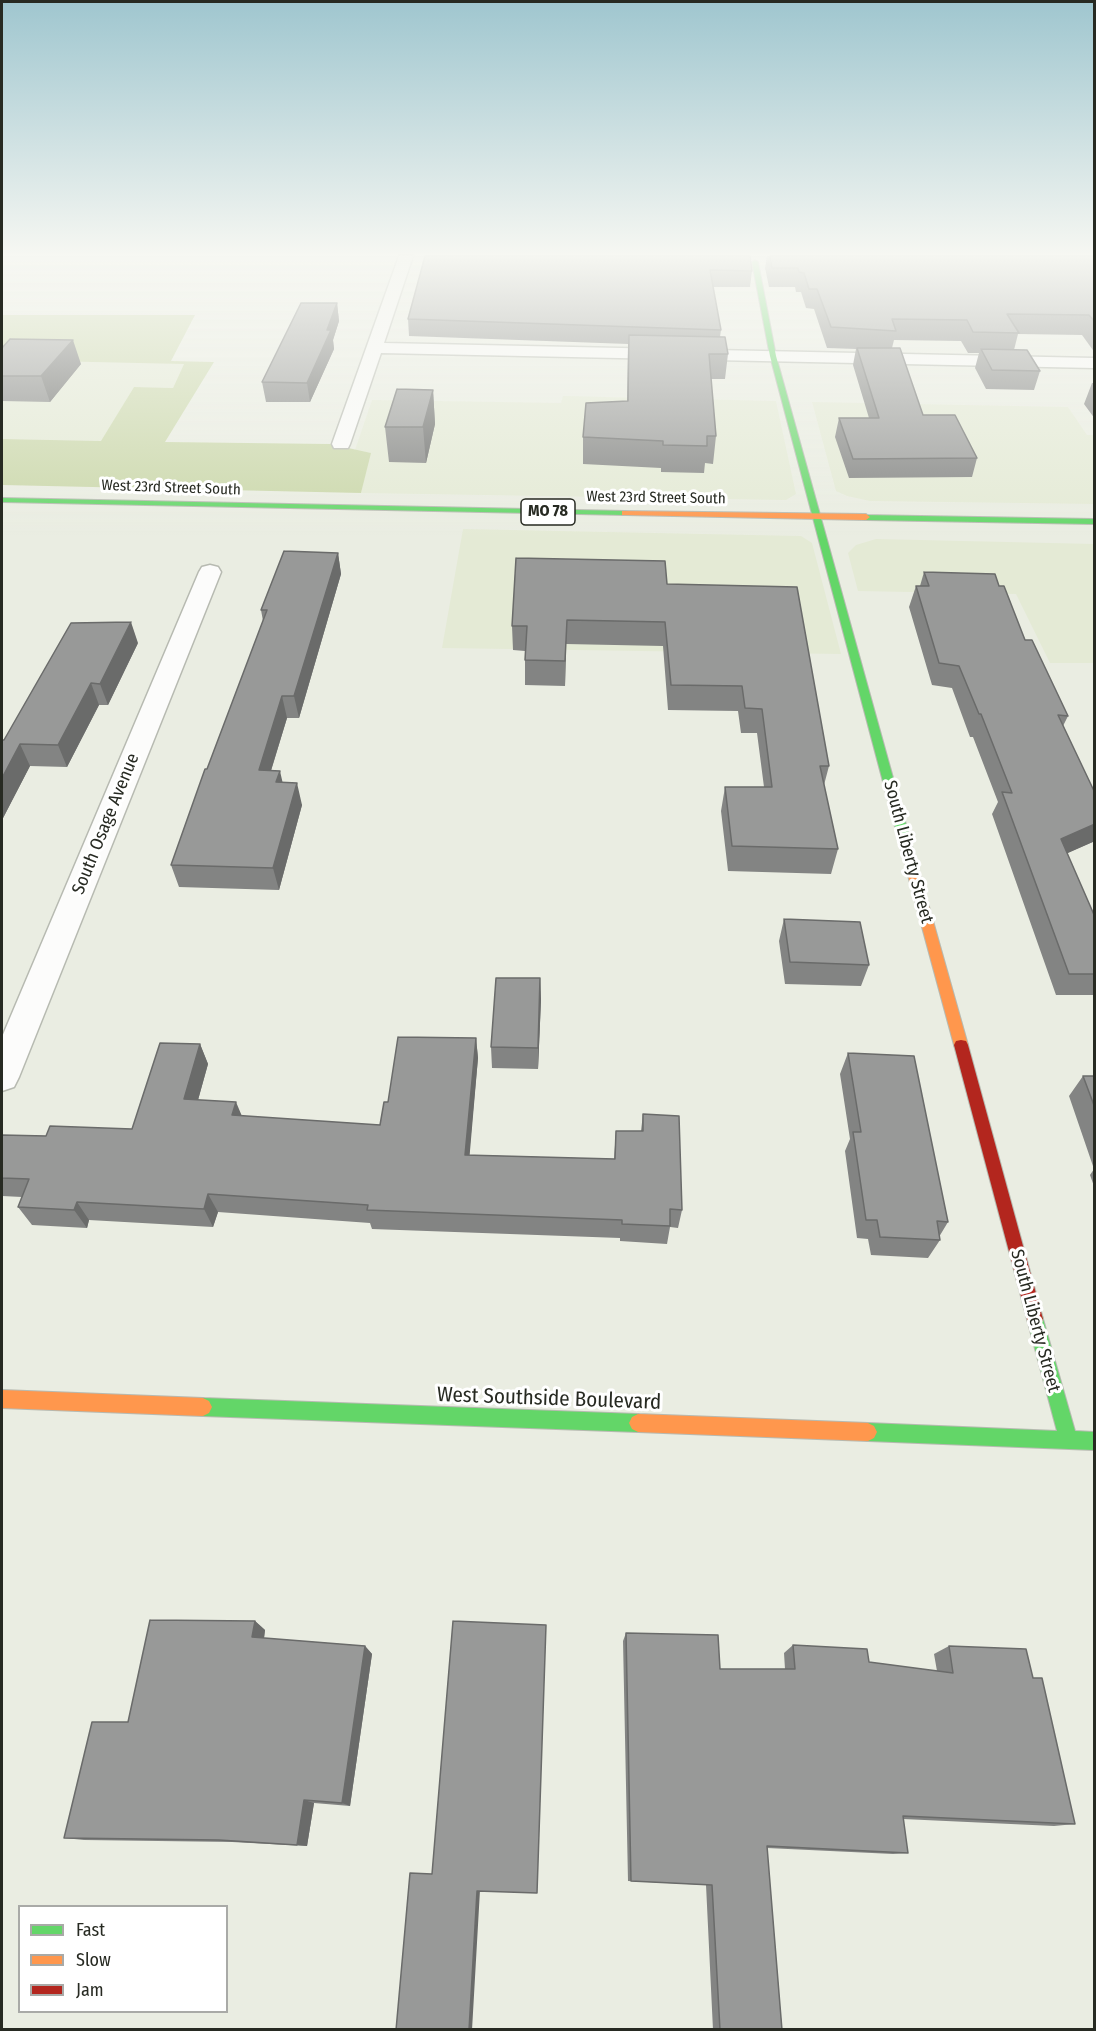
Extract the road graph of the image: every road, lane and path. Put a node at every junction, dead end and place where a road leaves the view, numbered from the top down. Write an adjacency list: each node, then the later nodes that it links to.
1 (373, 351): 6 (street)
2 (513, 351): 4 (street)
3 (772, 351): 4 (street, South Liberty Street)
4 (773, 356): 5 (street); 8 (street, South Liberty Street)
5 (1095, 363)
6 (341, 444)
7 (2, 500): 8 (street, West 23rd Street South / MO 78)
8 (816, 517): 9 (street, West 23rd Street South / MO 78); 13 (street, South Liberty Street)
9 (1095, 522)
10 (210, 572): 11 (street, South Osage Avenue)
11 (2, 1077)
12 (2, 1399): 13 (street, West Southside Boulevard)
13 (1068, 1440): 14 (street, West Southside Boulevard)
14 (1095, 1441)

